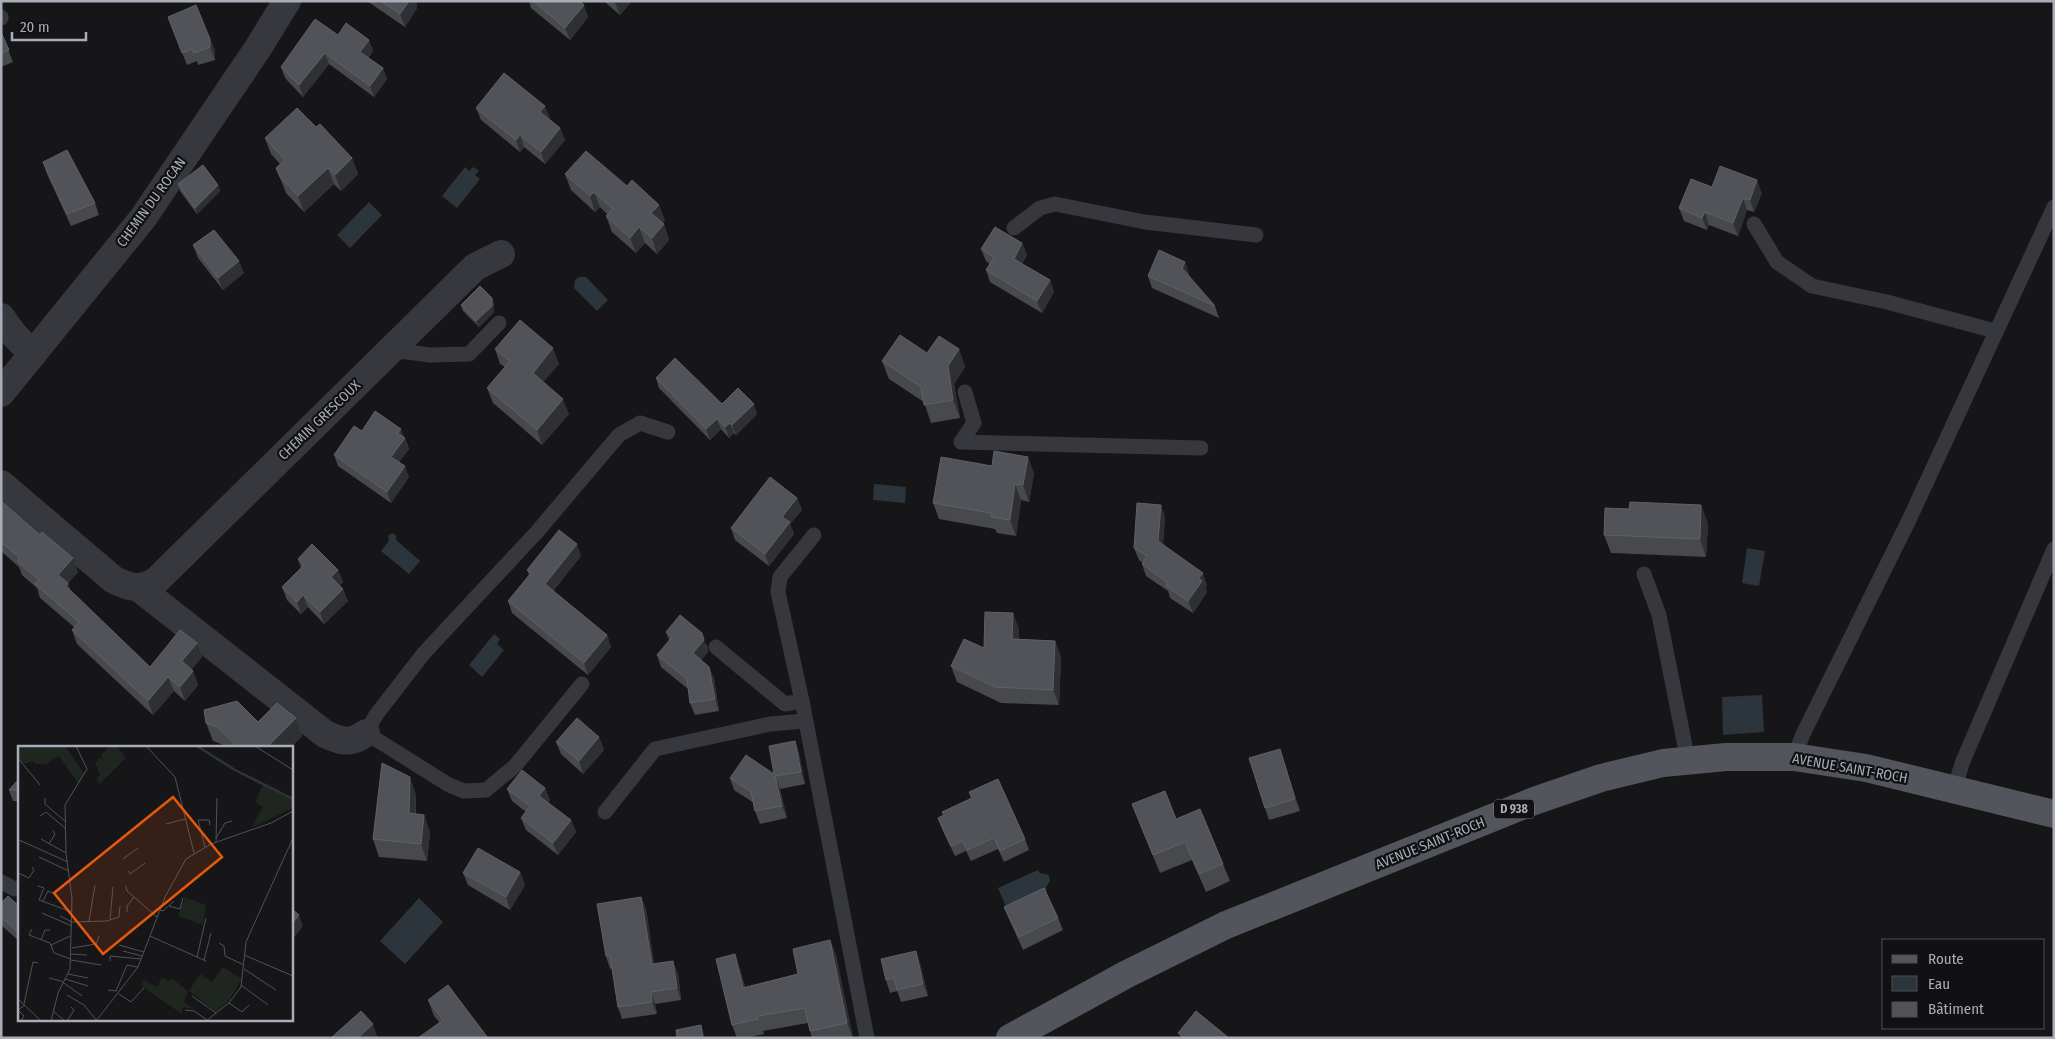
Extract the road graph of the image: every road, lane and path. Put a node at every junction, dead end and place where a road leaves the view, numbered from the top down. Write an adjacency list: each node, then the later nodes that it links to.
1 (287, 1): 11 (street, CHEMIN DU ROCAN)
2 (2054, 207): 9 (lane)
3 (1754, 224): 9 (lane)
4 (1014, 228): 5 (lane)
5 (1256, 235)
6 (501, 254): 10 (street, CHEMIN GRESCOUX)
7 (1, 317): 11 (street)
8 (499, 323): 10 (lane)
9 (1995, 331): 26 (lane)
10 (391, 350): 20 (street, CHEMIN GRESCOUX)
11 (33, 354): 13 (street, CHEMIN DU ROCAN)
12 (965, 392): 15 (lane)
13 (1, 393)
14 (668, 432): 25 (lane)
15 (1201, 448)
16 (1, 484): 20 (street)
17 (814, 535): 23 (lane)
18 (2054, 549): 28 (lane)
19 (1644, 574): 27 (lane)
20 (139, 588): 25 (street)
21 (716, 647): 23 (lane)
22 (582, 684): 25 (lane)
23 (802, 701): 24 (lane)
24 (805, 721): 29 (lane); 33 (lane)
25 (366, 733)
26 (1794, 757): 27 (main road, AVENUE SAINT-ROCH / D 938); 28 (main road, AVENUE SAINT-ROCH / D 938)
27 (1688, 761): 34 (main road, AVENUE SAINT-ROCH / D 938)
28 (1954, 789): 30 (main road, AVENUE SAINT-ROCH / D 938)
29 (605, 812)
30 (2054, 814)
31 (1, 882): 32 (lane)
32 (18, 888)
33 (867, 1038)
34 (1010, 1038)

